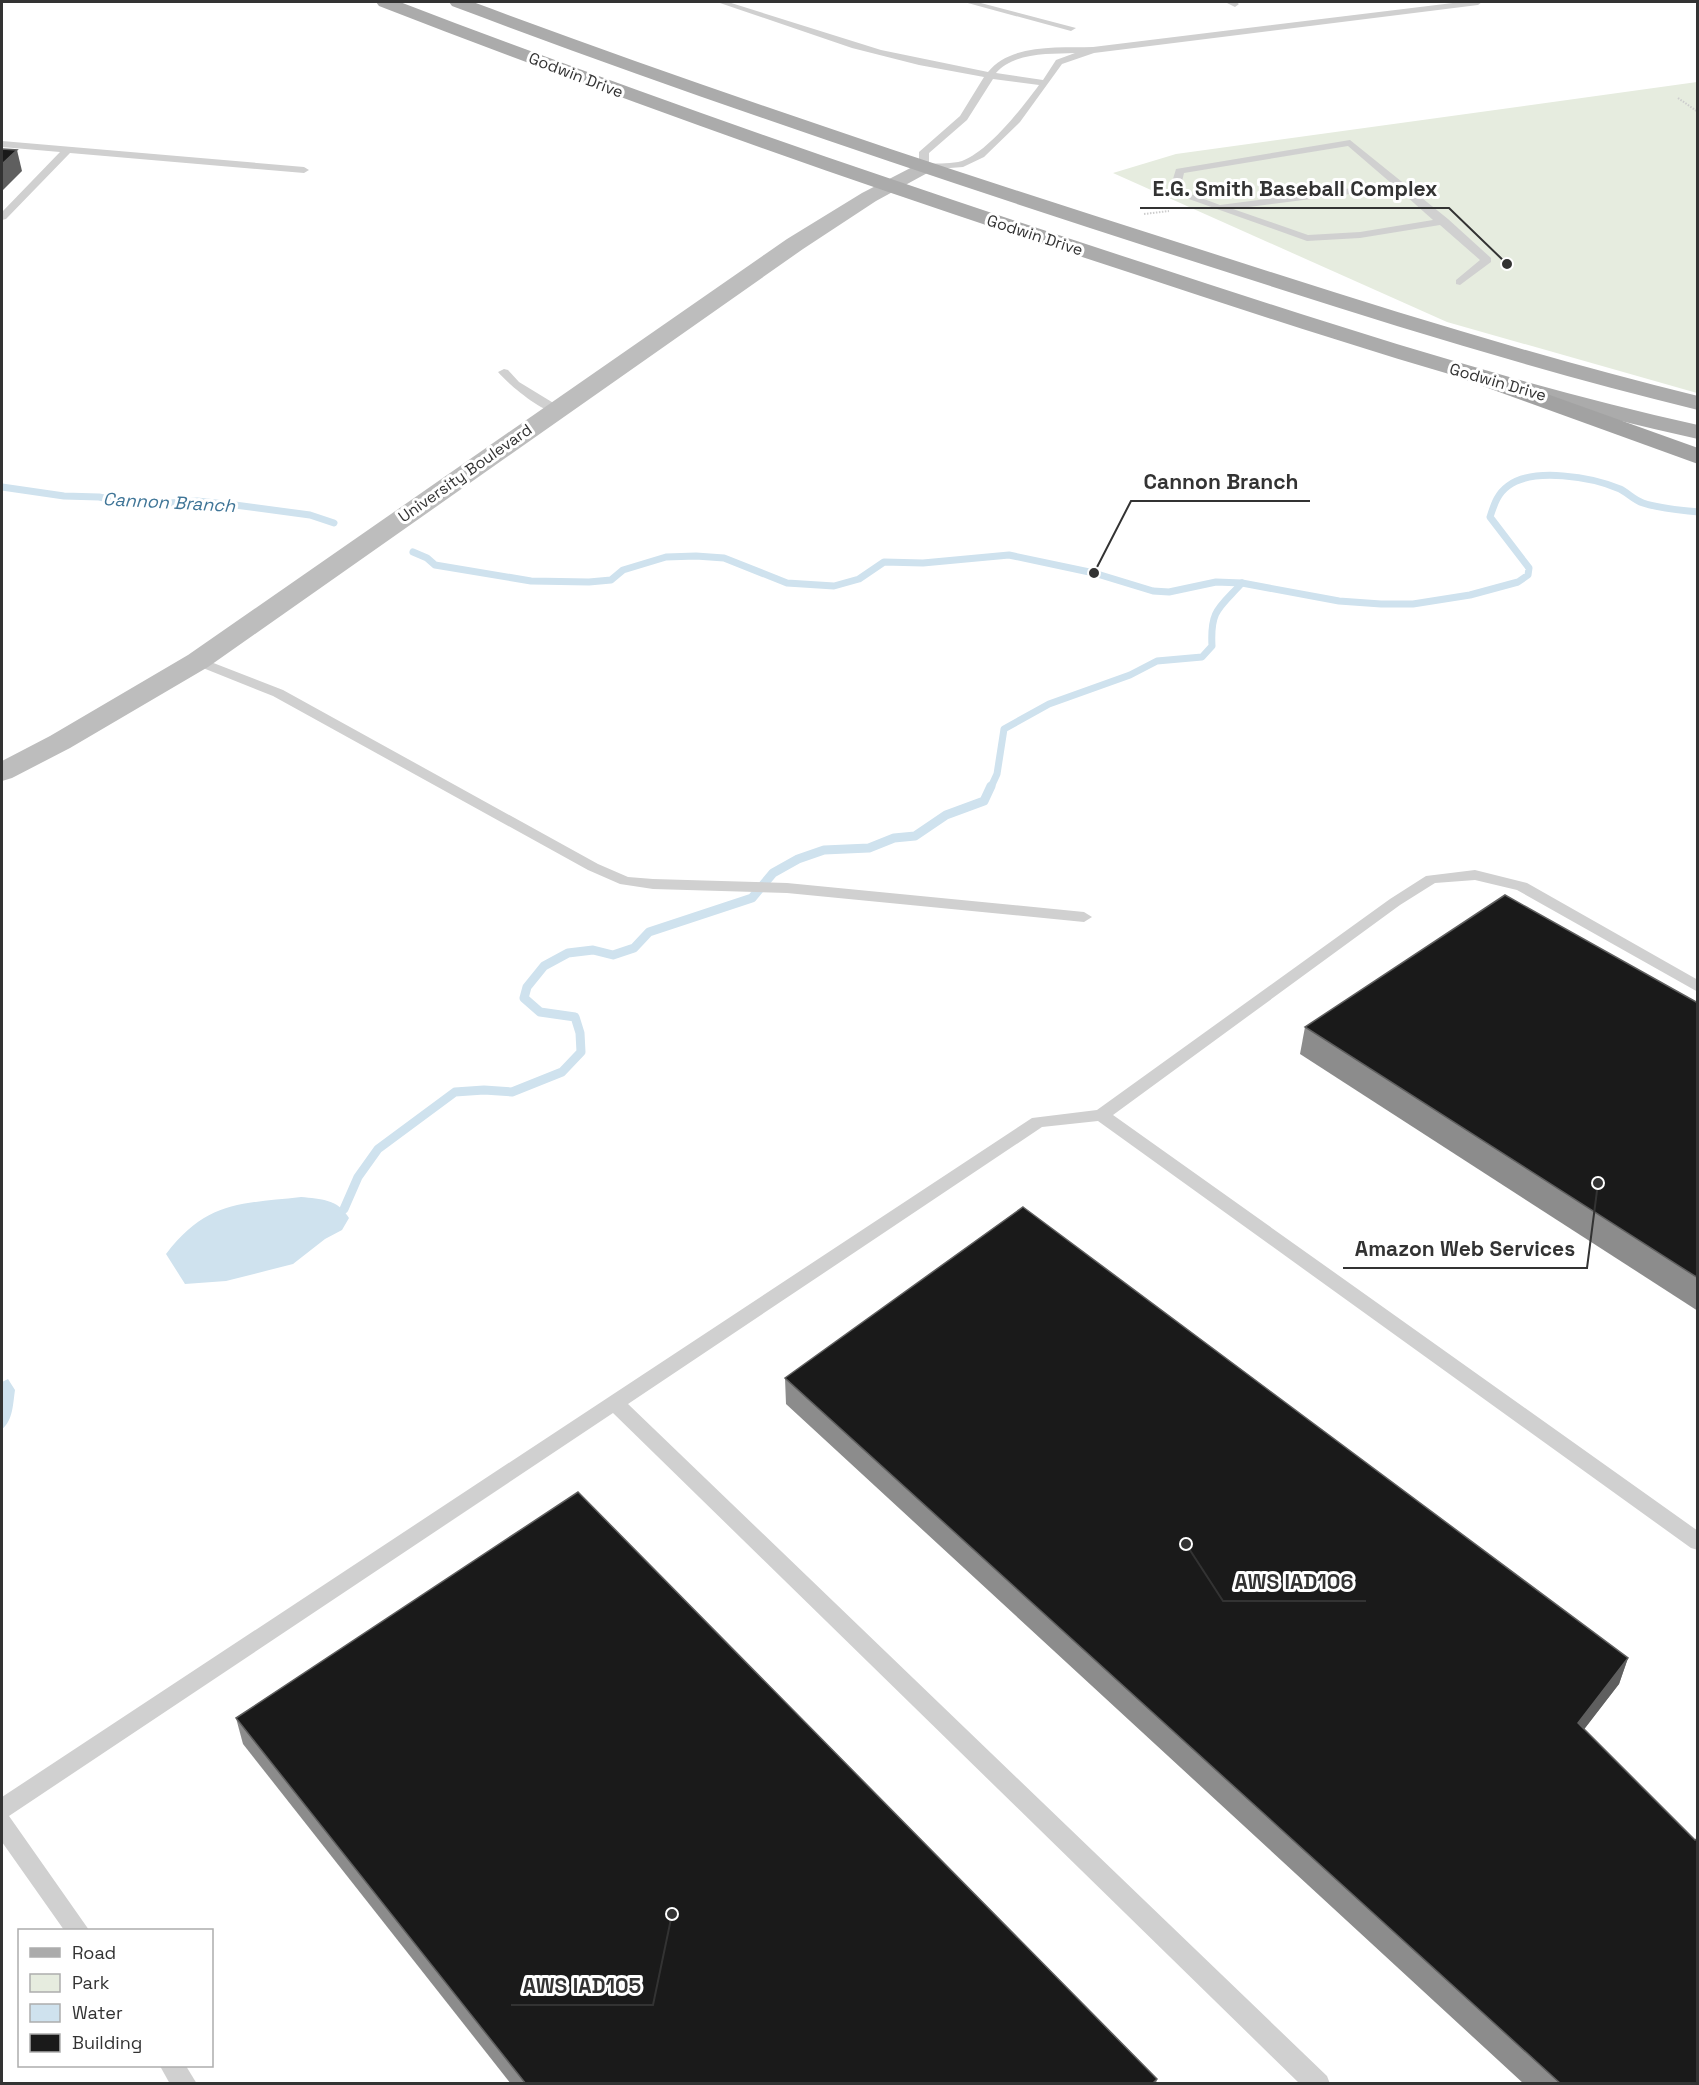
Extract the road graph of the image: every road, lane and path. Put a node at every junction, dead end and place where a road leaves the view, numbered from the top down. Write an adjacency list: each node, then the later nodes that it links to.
1 (385, 2): 17 (main road, Godwin Drive)
2 (458, 2): 14 (main road, Godwin Drive)
3 (721, 2): 8 (lane)
4 (968, 2): 6 (lane)
5 (1478, 2): 7 (lane)
6 (1071, 28)
7 (1093, 50): 8 (lane); 9 (lane)
8 (989, 76): 9 (lane); 14 (lane)
9 (1046, 83): 14 (lane)
10 (1678, 98): 11 (path)
11 (1698, 112)
12 (2, 144): 13 (lane)
13 (68, 150): 15 (lane); 19 (lane)
14 (924, 167): 17 (main road, University Boulevard); 24 (main road, Godwin Drive)
15 (304, 170)
16 (1400, 185): 18 (lane); 18 (lane); 20 (lane)
17 (890, 186): 23 (main road, Godwin Drive); 25 (main road, University Boulevard)
18 (1219, 207): 20 (lane)
19 (2, 217)
20 (1444, 221): 21 (lane)
21 (1460, 282)
22 (504, 372): 25 (lane)
23 (1474, 375): 26 (main road, Godwin Drive); 27 (highway)
24 (1698, 404)
25 (556, 410): 28 (main road, University Boulevard)
26 (1698, 432)
27 (1698, 457)
28 (198, 661): 29 (main road, University Boulevard); 30 (lane)
29 (2, 772)
30 (1084, 917)
31 (1698, 987): 32 (lane)
32 (1101, 1115): 33 (lane); 34 (lane)
33 (615, 1403): 35 (lane); 40 (lane)
34 (1698, 1542)
35 (2, 1809)
36 (2, 1824): 37 (lane)
37 (75, 1929)
38 (173, 2067): 39 (lane)
39 (184, 2084)
40 (1318, 2084)

